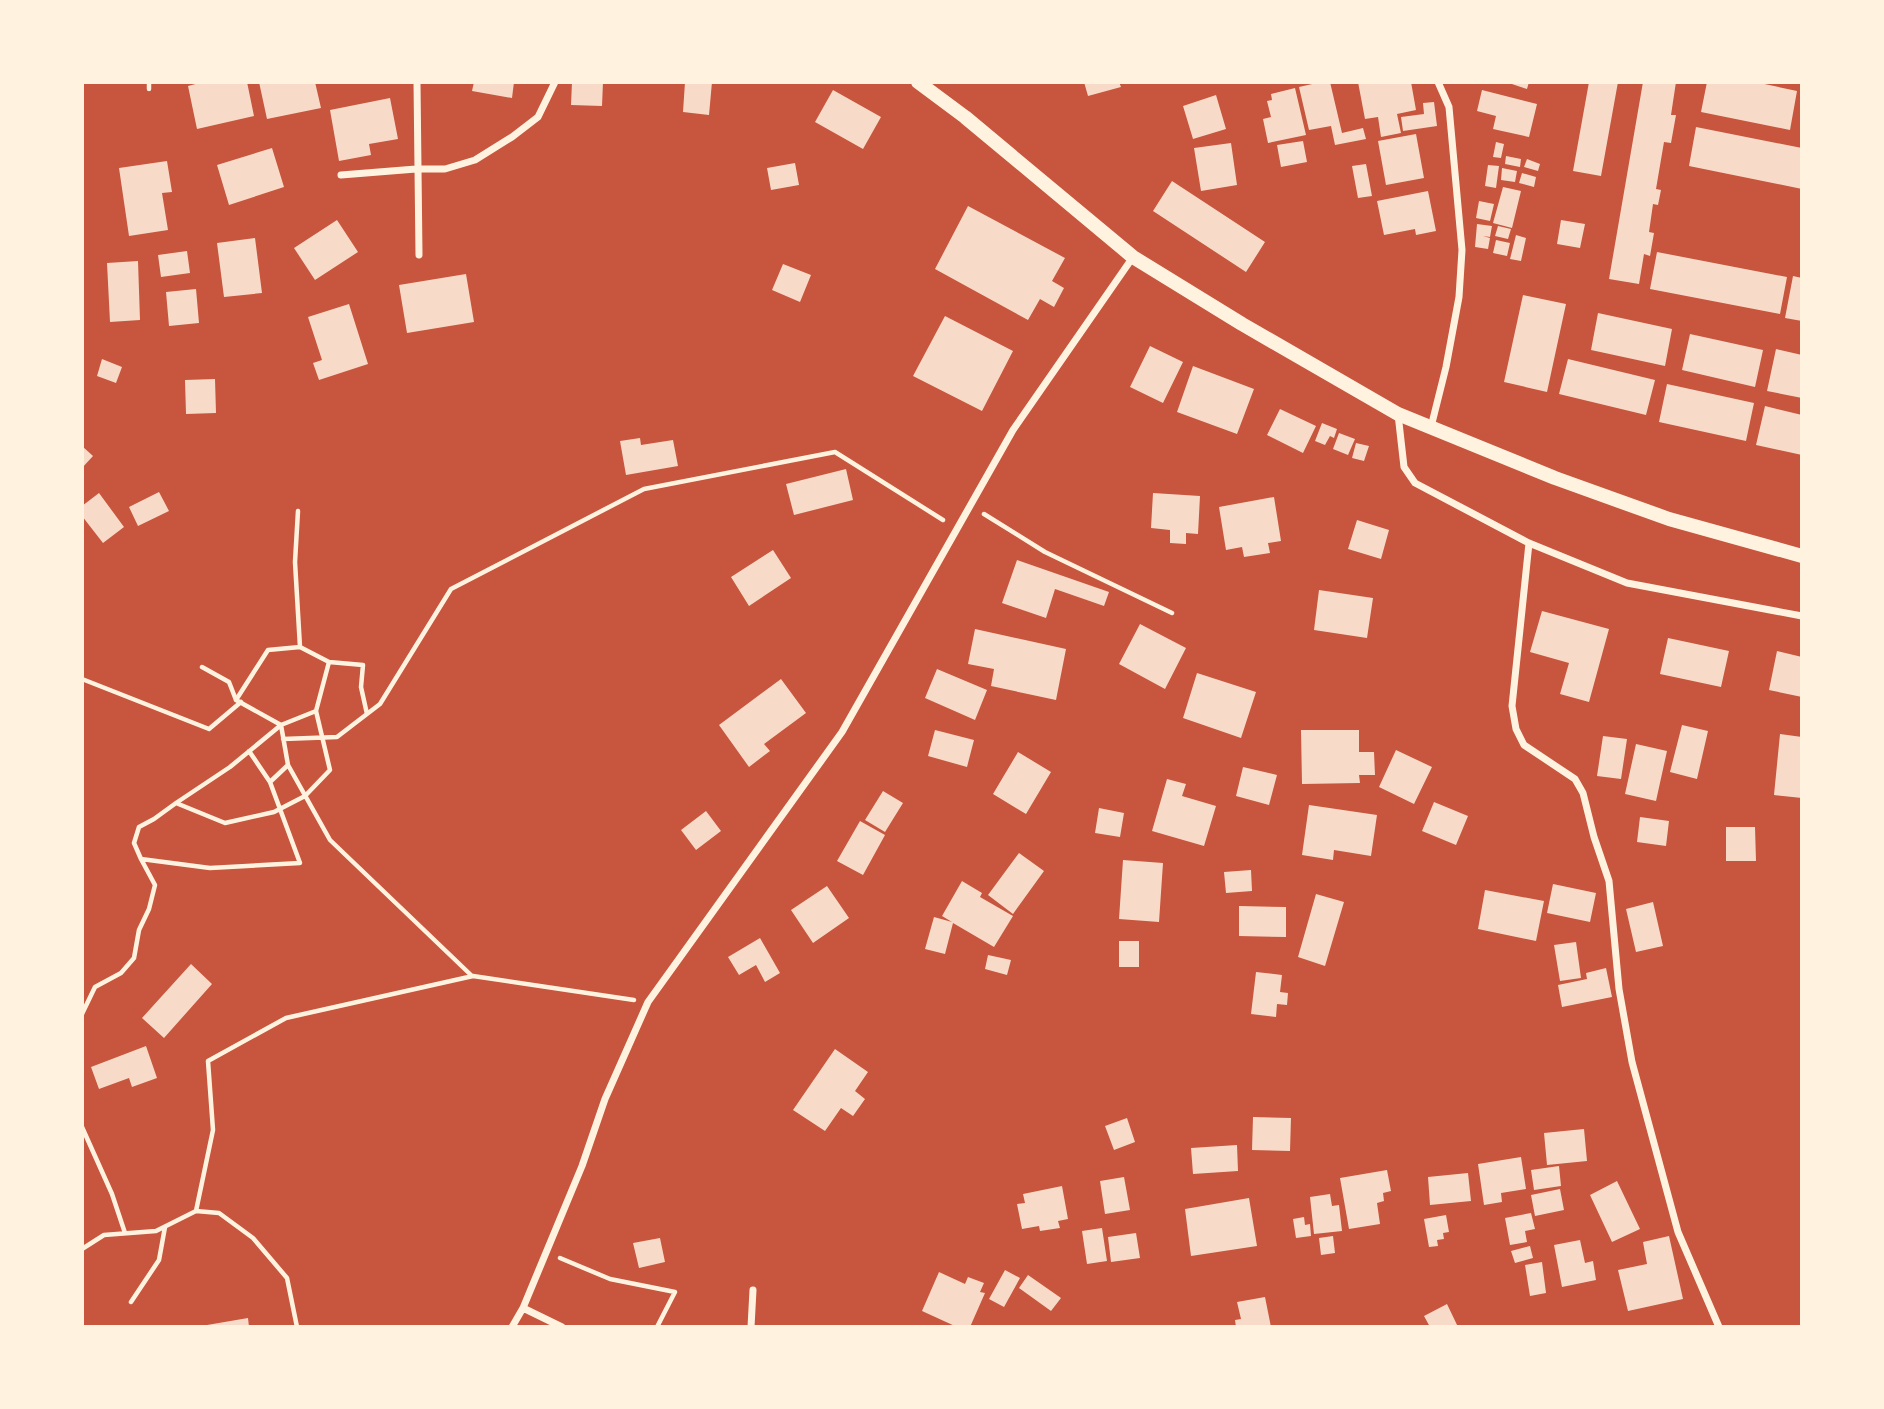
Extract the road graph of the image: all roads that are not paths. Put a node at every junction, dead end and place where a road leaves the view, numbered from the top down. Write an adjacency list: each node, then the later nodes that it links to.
1 (417, 82): 5 (street)
2 (555, 82): 5 (street)
3 (918, 82): 8 (main road)
4 (1438, 82): 10 (street)
5 (419, 169): 6 (street); 7 (street)
6 (341, 175)
7 (419, 255)
8 (1133, 257): 9 (main road); 15 (street)
9 (1398, 414): 10 (main road); 11 (street)
10 (1431, 428): 12 (main road)
11 (1529, 543): 13 (street); 19 (street)
12 (1802, 556)
13 (1802, 616)
14 (753, 1290): 18 (street)
15 (523, 1308): 16 (street); 17 (street)
16 (512, 1327)
17 (562, 1327)
18 (751, 1327)
19 (1719, 1327)

